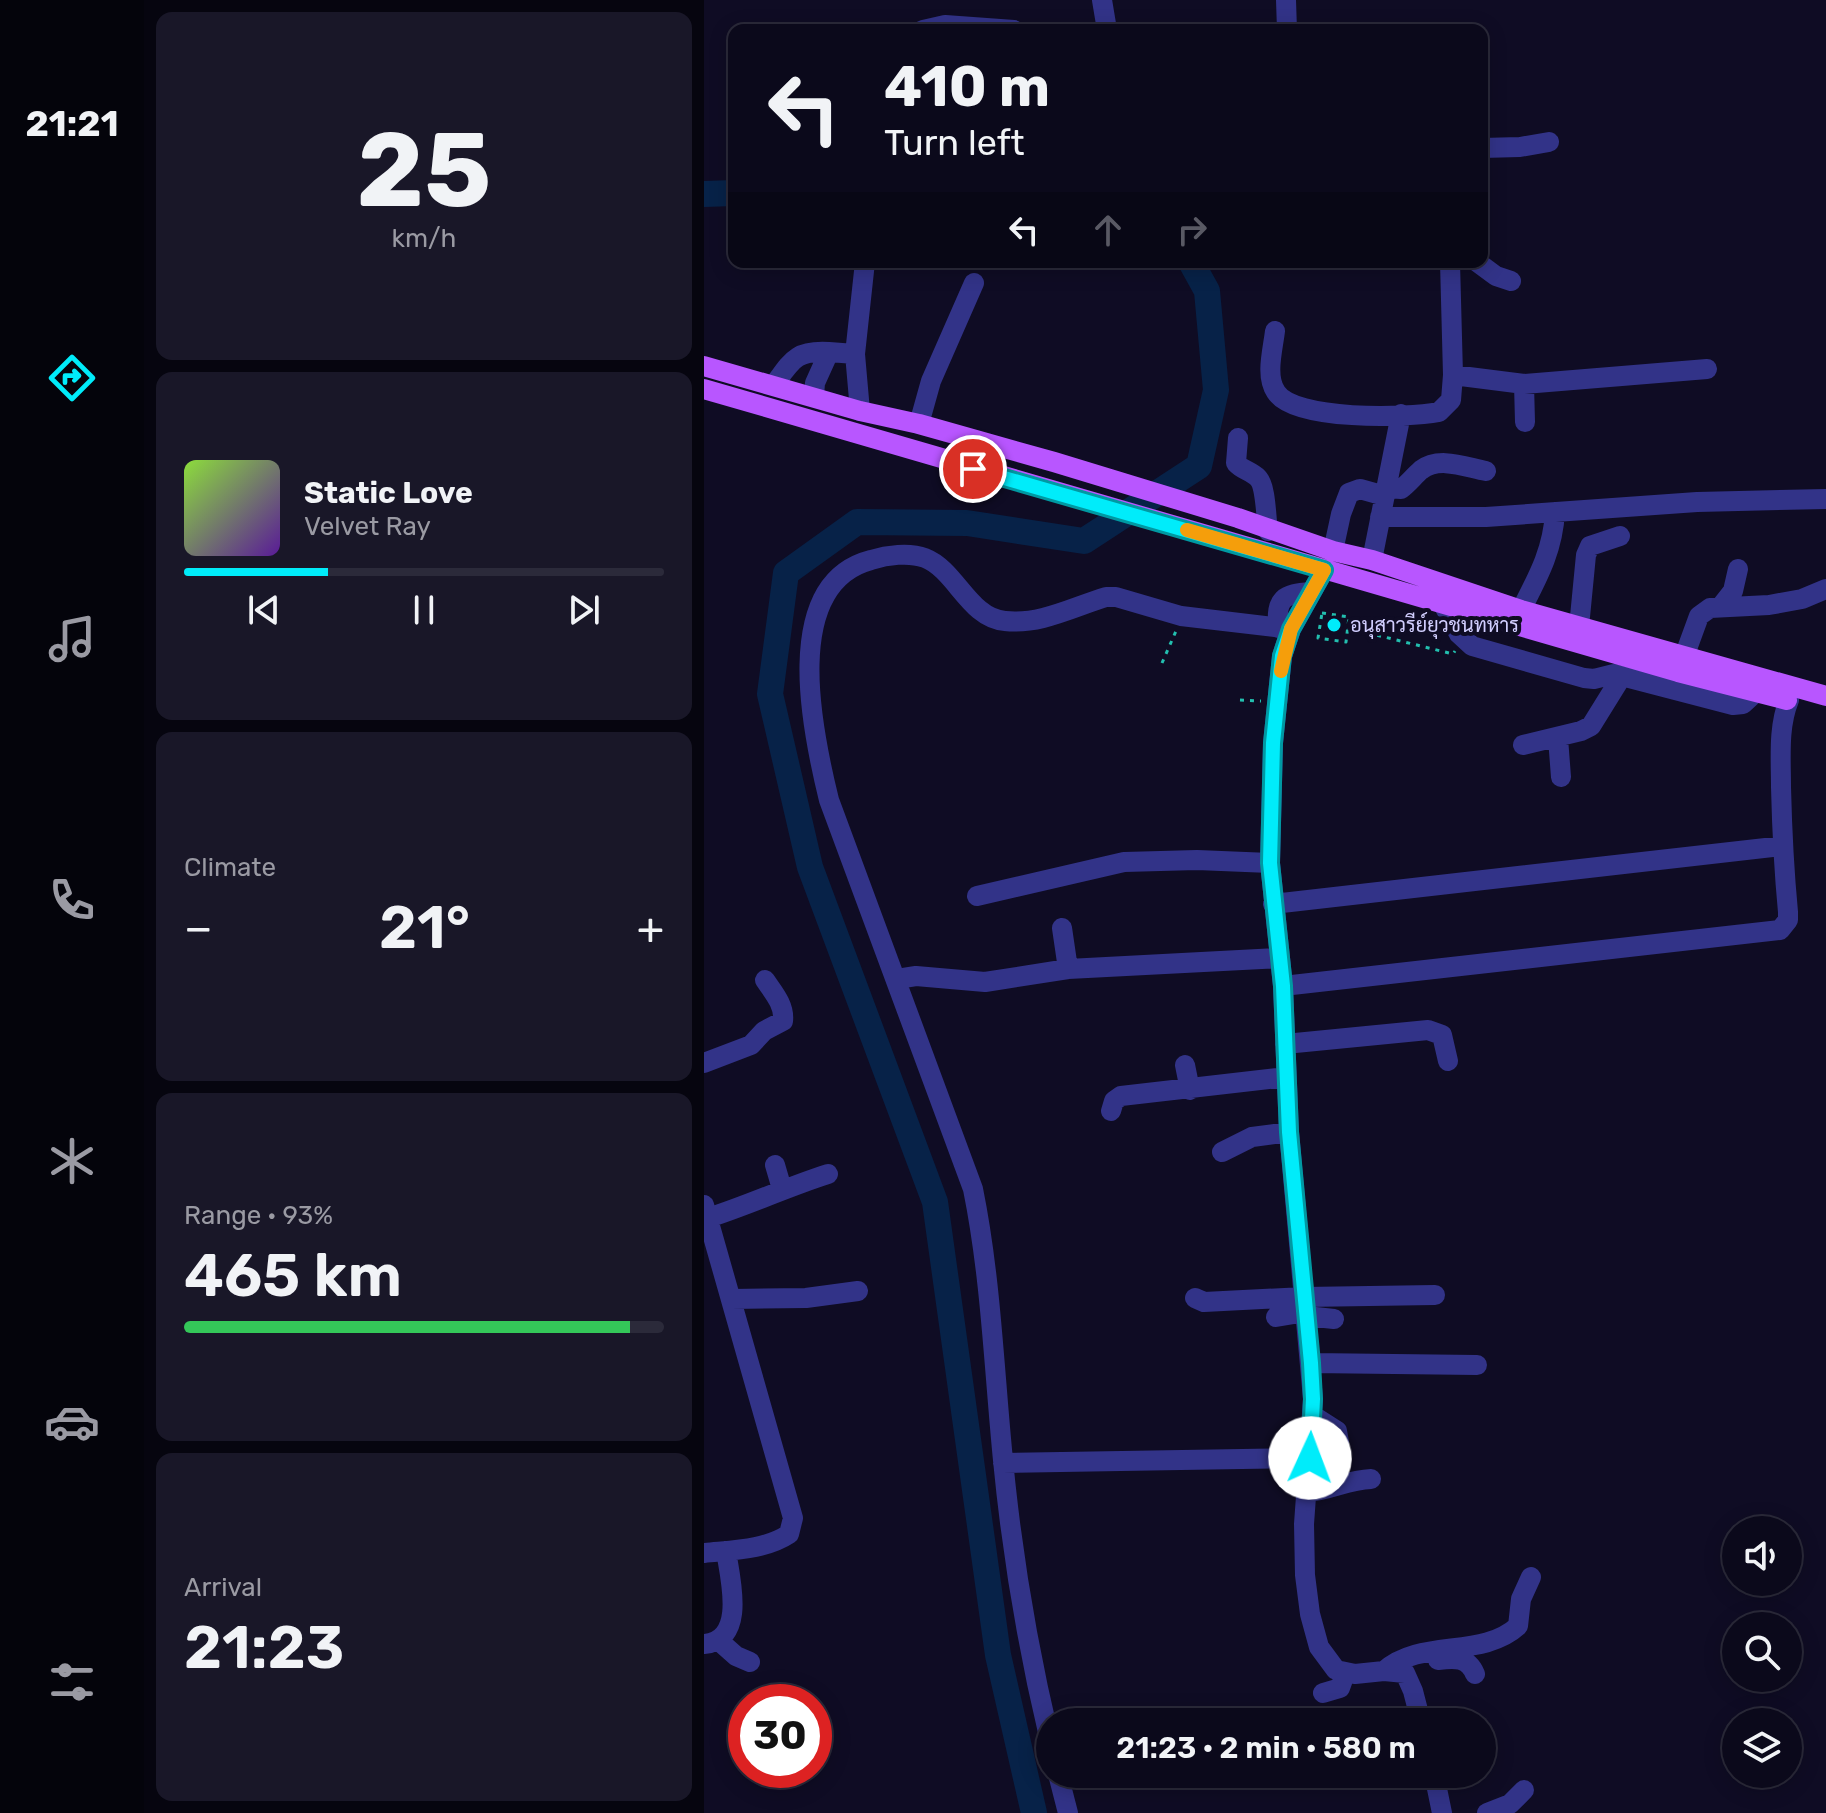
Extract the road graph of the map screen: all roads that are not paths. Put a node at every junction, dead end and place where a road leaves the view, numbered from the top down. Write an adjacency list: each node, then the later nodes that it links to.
1 (1102, 0): 3 (street)
2 (1286, 0): 4 (street)
3 (1106, 24)
4 (1287, 24)
5 (1549, 142): 6 (street)
6 (1488, 148)
7 (864, 268): 14 (street)
8 (1450, 268): 17 (street)
9 (1485, 268): 10 (street)
10 (1511, 281)
11 (974, 283): 25 (street)
12 (1275, 331): 23 (street)
13 (829, 352): 14 (street); 19 (street); 21 (street)
14 (855, 354): 22 (street)
15 (704, 366): 19 (main road)
16 (1707, 369): 18 (street)
17 (1453, 375): 18 (street); 23 (street)
18 (1524, 384): 24 (street)
19 (774, 385): 21 (main road)
20 (704, 389): 37 (main road)
21 (814, 396): 22 (main road)
22 (860, 411): 25 (main road)
23 (1401, 414): 28 (street)
24 (1525, 422)
25 (919, 424): 32 (main road)
26 (1238, 438): 32 (street)
27 (1486, 471): 28 (street)
28 (1386, 492): 31 (street); 34 (street)
29 (1826, 499): 30 (street)
30 (1555, 512): 31 (street); 41 (street)
31 (1380, 517): 35 (street)
32 (1268, 531): 34 (main road)
33 (1620, 536): 42 (street)
34 (1333, 551): 35 (main road)
35 (1372, 560): 41 (main road)
36 (1738, 569): 40 (street)
37 (1324, 570): 39 (main road); 43 (street)
38 (1826, 589): 40 (street)
39 (1443, 604): 45 (street); 46 (main road)
40 (1722, 605): 44 (street)
41 (1521, 610): 42 (main road)
42 (1579, 627): 44 (main road)
43 (1284, 628): 54 (street); 60 (street)
44 (1684, 657): 47 (main road)
45 (1622, 676): 46 (street); 50 (street)
46 (1756, 692): 48 (main road)
47 (1826, 696)
48 (1789, 700): 49 (main road); 53 (street)
49 (1826, 710)
50 (1558, 738): 51 (street); 52 (street)
51 (1523, 745)
52 (1561, 777)
53 (1782, 846): 56 (street); 62 (street)
54 (1270, 863): 55 (street); 56 (street)
55 (977, 896)
56 (1273, 904): 58 (street)
57 (1062, 928): 59 (street)
58 (1279, 958): 59 (street); 62 (street)
59 (1068, 969): 60 (street)
60 (897, 979): 87 (street)
61 (765, 980): 65 (street)
62 (1283, 986): 63 (street)
63 (1285, 1044): 64 (street); 67 (street)
64 (1448, 1061)
65 (704, 1063)
66 (1185, 1065): 68 (street)
67 (1286, 1077): 68 (street); 70 (street)
68 (1190, 1090): 69 (street)
69 (1111, 1111)
70 (1289, 1132): 71 (street); 80 (street)
71 (1222, 1152)
72 (775, 1165): 74 (street)
73 (828, 1174): 74 (street)
74 (782, 1189): 75 (street)
75 (707, 1221): 79 (street)
76 (858, 1291): 79 (street)
77 (1435, 1295): 80 (street)
78 (1195, 1298): 80 (street)
79 (732, 1299): 90 (street)
80 (1305, 1308): 81 (street); 82 (street); 83 (street)
81 (1276, 1317)
82 (1334, 1319)
83 (1311, 1363): 84 (street); 85 (street)
84 (1477, 1365)
85 (1312, 1415): 86 (street); 86 (street)
86 (1310, 1457): 87 (street); 89 (street)
87 (1003, 1463): 99 (street)
88 (1371, 1479): 89 (street)
89 (1308, 1492): 96 (street)
90 (726, 1551): 91 (street); 93 (street)
91 (704, 1553)
92 (1531, 1577): 95 (street)
93 (711, 1642): 94 (street)
94 (750, 1662)
95 (1395, 1672): 96 (street); 97 (street); 100 (street)
96 (1345, 1674): 98 (street)
97 (1475, 1674)
98 (1323, 1693)
99 (1044, 1708)
100 (1417, 1708)
101 (1062, 1788): 104 (street)
102 (1437, 1788): 105 (street)
103 (1524, 1790): 106 (street)
104 (1068, 1813)
105 (1442, 1813)
106 (1487, 1813)

